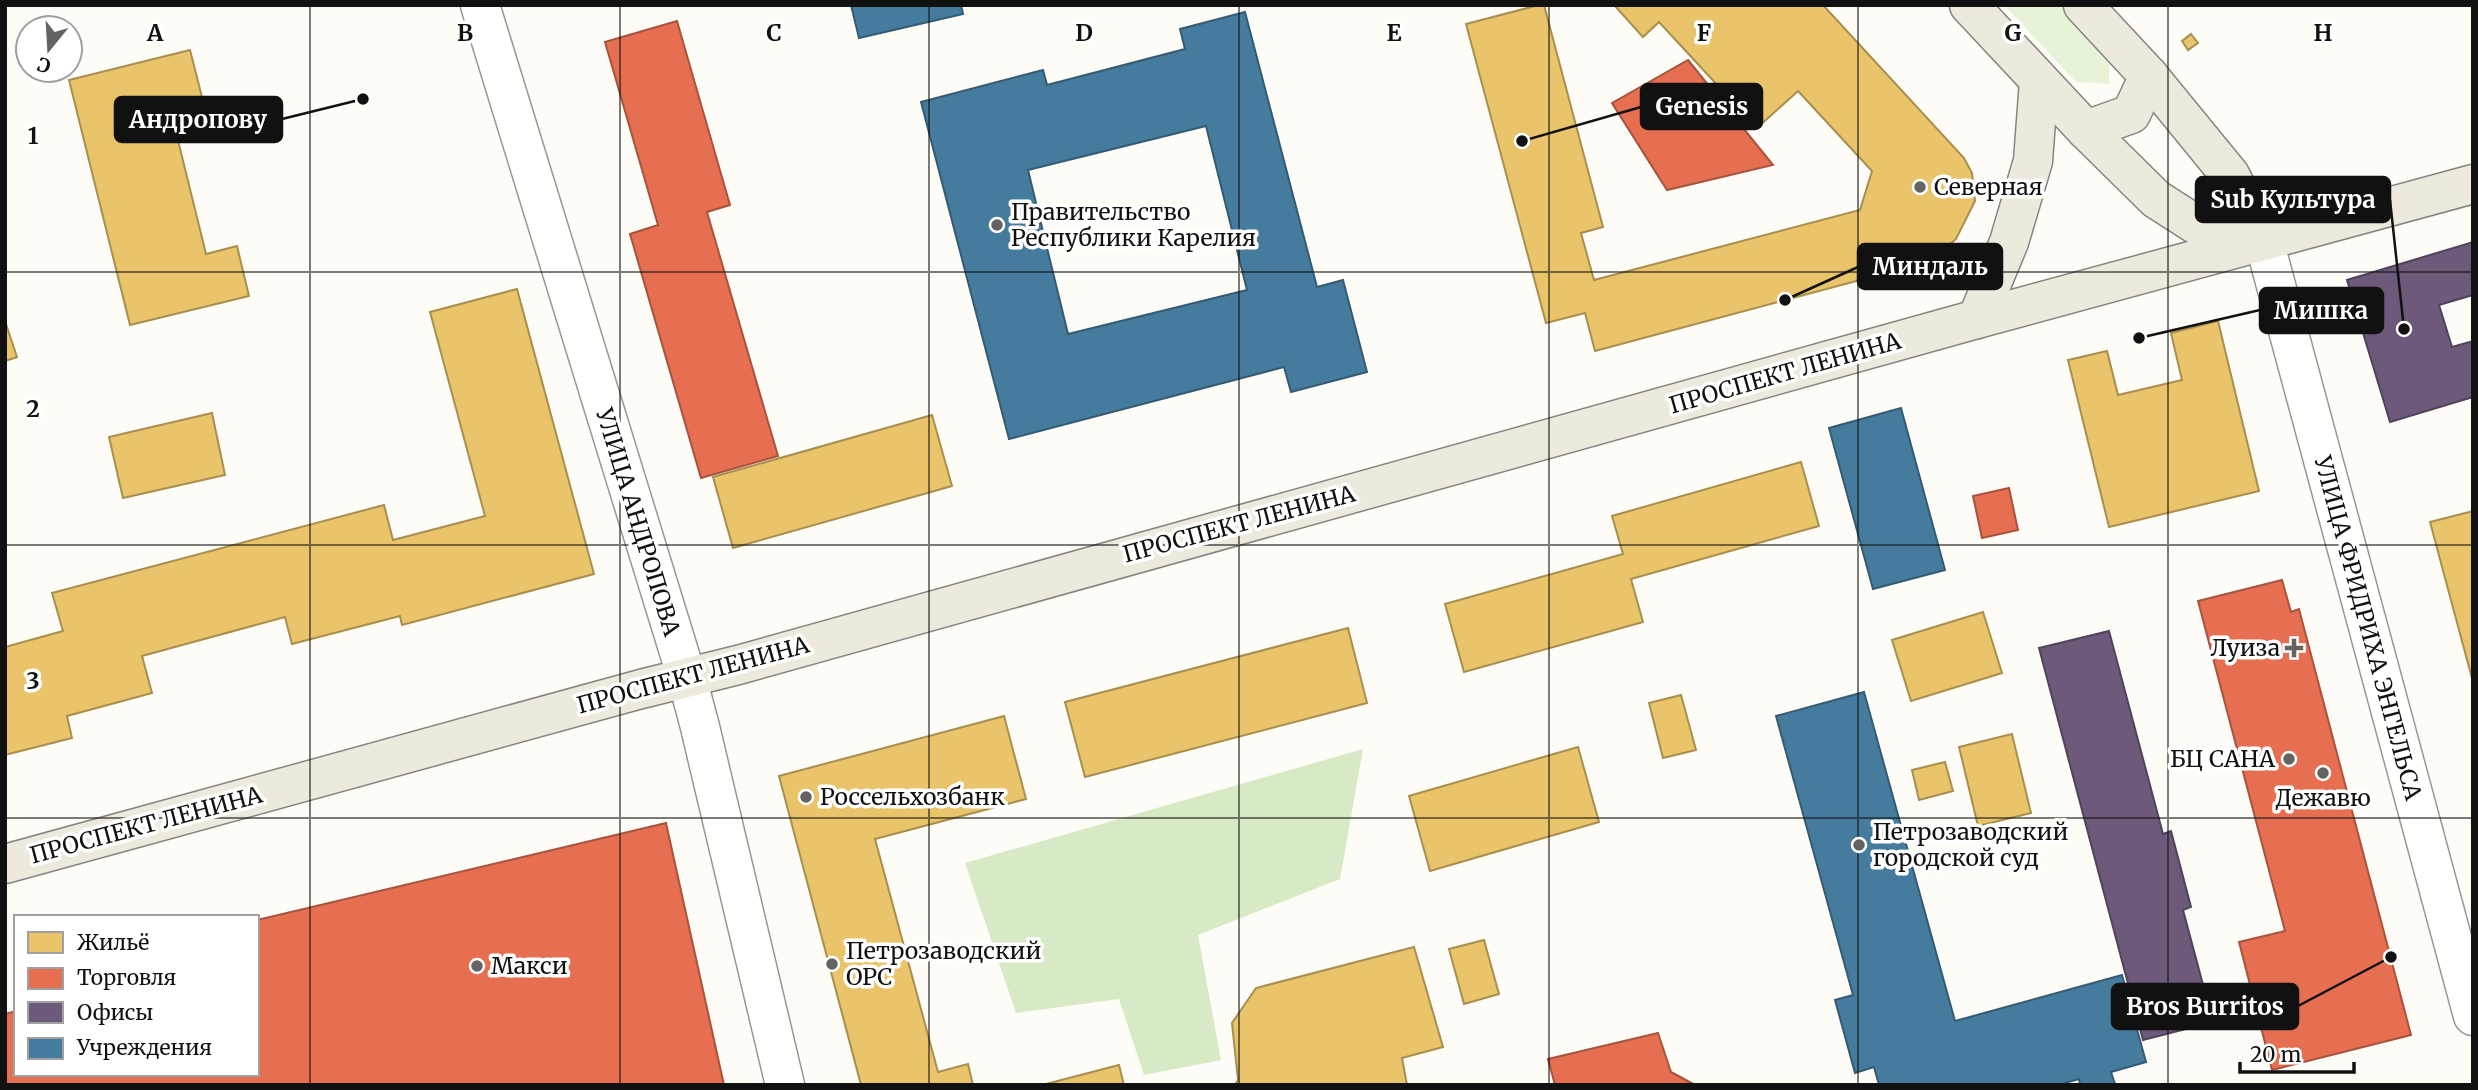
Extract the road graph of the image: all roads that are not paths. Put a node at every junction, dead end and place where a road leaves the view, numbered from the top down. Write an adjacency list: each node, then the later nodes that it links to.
1 (480, 5): 10 (street, УЛИЦА АНДРОПОВА)
2 (1969, 5): 5 (main road)
3 (2083, 5): 4 (main road, УЛИЦА ФРИДРИХА ЭНГЕЛЬСА)
4 (2149, 76): 6 (main road); 8 (main road, УЛИЦА ФРИДРИХА ЭНГЕЛЬСА)
5 (2039, 81): 6 (main road); 9 (main road)
6 (2086, 130): 8 (main road)
7 (2473, 184): 8 (main road, ПРОСПЕКТ ЛЕНИНА)
8 (2264, 241): 9 (main road, ПРОСПЕКТ ЛЕНИНА); 12 (street, УЛИЦА ФРИДРИХА ЭНГЕЛЬСА)
9 (1977, 319): 10 (main road, ПРОСПЕКТ ЛЕНИНА)
10 (687, 678): 11 (main road, ПРОСПЕКТ ЛЕНИНА); 13 (street, УЛИЦА АНДРОПОВА)
11 (5, 864)
12 (2473, 1016)
13 (785, 1085)

